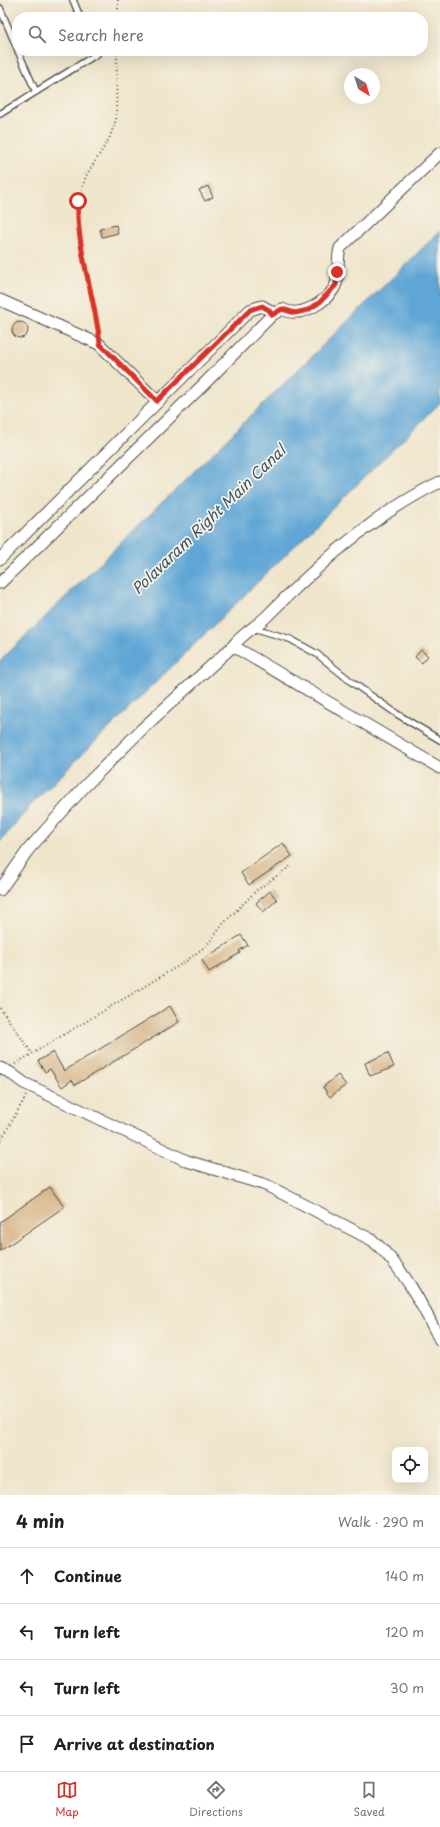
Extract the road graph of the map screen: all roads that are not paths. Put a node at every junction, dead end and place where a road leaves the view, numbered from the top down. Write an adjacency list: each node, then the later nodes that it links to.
1 (73, 0): 3 (lane)
2 (0, 8): 4 (lane)
3 (78, 12)
4 (12, 36)
5 (20, 56): 7 (lane)
6 (94, 56): 7 (lane)
7 (36, 92): 8 (lane)
8 (0, 114)
9 (440, 153): 11 (street)
10 (0, 300): 12 (street)
11 (272, 315): 12 (street); 15 (street)
12 (157, 401): 14 (street)
13 (440, 482): 16 (street)
14 (0, 559)
15 (0, 583)
16 (252, 627): 17 (street); 18 (lane)
17 (233, 646): 21 (street); 22 (street)
18 (431, 734): 19 (lane); 20 (lane)
19 (440, 736)
20 (440, 740)
21 (440, 768)
22 (0, 890)
23 (5, 1070): 24 (street)
24 (440, 1340)

